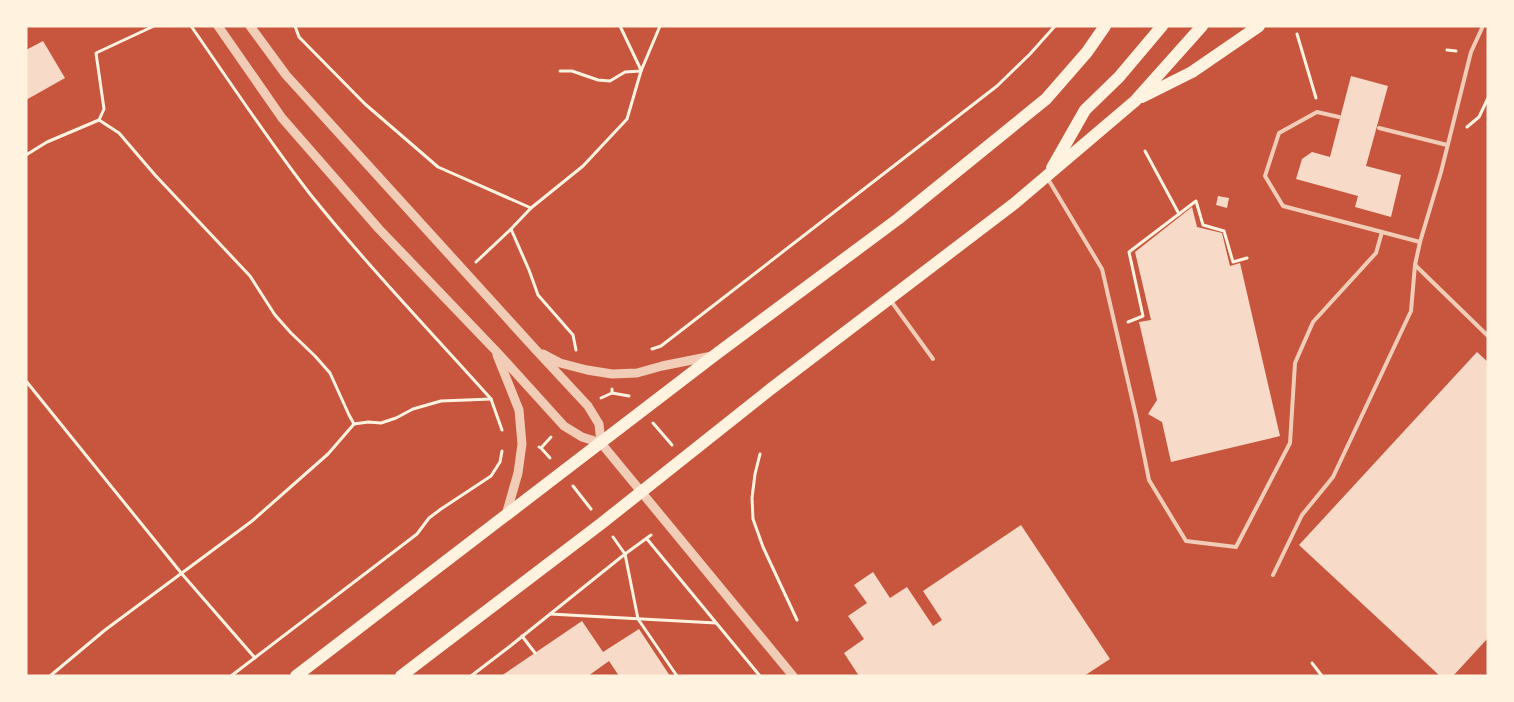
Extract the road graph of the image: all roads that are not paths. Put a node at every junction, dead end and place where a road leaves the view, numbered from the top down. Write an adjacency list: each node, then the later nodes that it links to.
1 (218, 26): 20 (street)
2 (250, 26): 21 (street)
3 (1098, 26): 9 (main road)
4 (1105, 26): 9 (main road)
5 (1162, 26): 14 (main road)
6 (1202, 26): 10 (main road)
7 (1259, 26): 10 (main road)
8 (1482, 26): 13 (lane)
9 (1087, 52): 22 (main road)
10 (1135, 101): 14 (main road)
11 (1340, 117): 15 (lane)
12 (1379, 128): 13 (lane)
13 (1448, 145): 16 (lane)
14 (1047, 177): 15 (lane); 18 (main road)
15 (1382, 232): 16 (lane)
16 (1420, 242): 17 (lane)
17 (1414, 265): 19 (lane); 27 (lane)
18 (890, 299): 23 (lane); 25 (main road)
19 (1488, 336)
20 (495, 350): 24 (street); 26 (street)
21 (536, 350): 22 (street); 24 (street)
22 (715, 355): 24 (main road)
23 (933, 359)
24 (602, 443): 25 (street); 26 (main road)
25 (641, 491): 29 (main road); 30 (street)
26 (506, 516): 28 (main road)
27 (1273, 575)
28 (296, 676)
29 (401, 676)
30 (793, 676)

